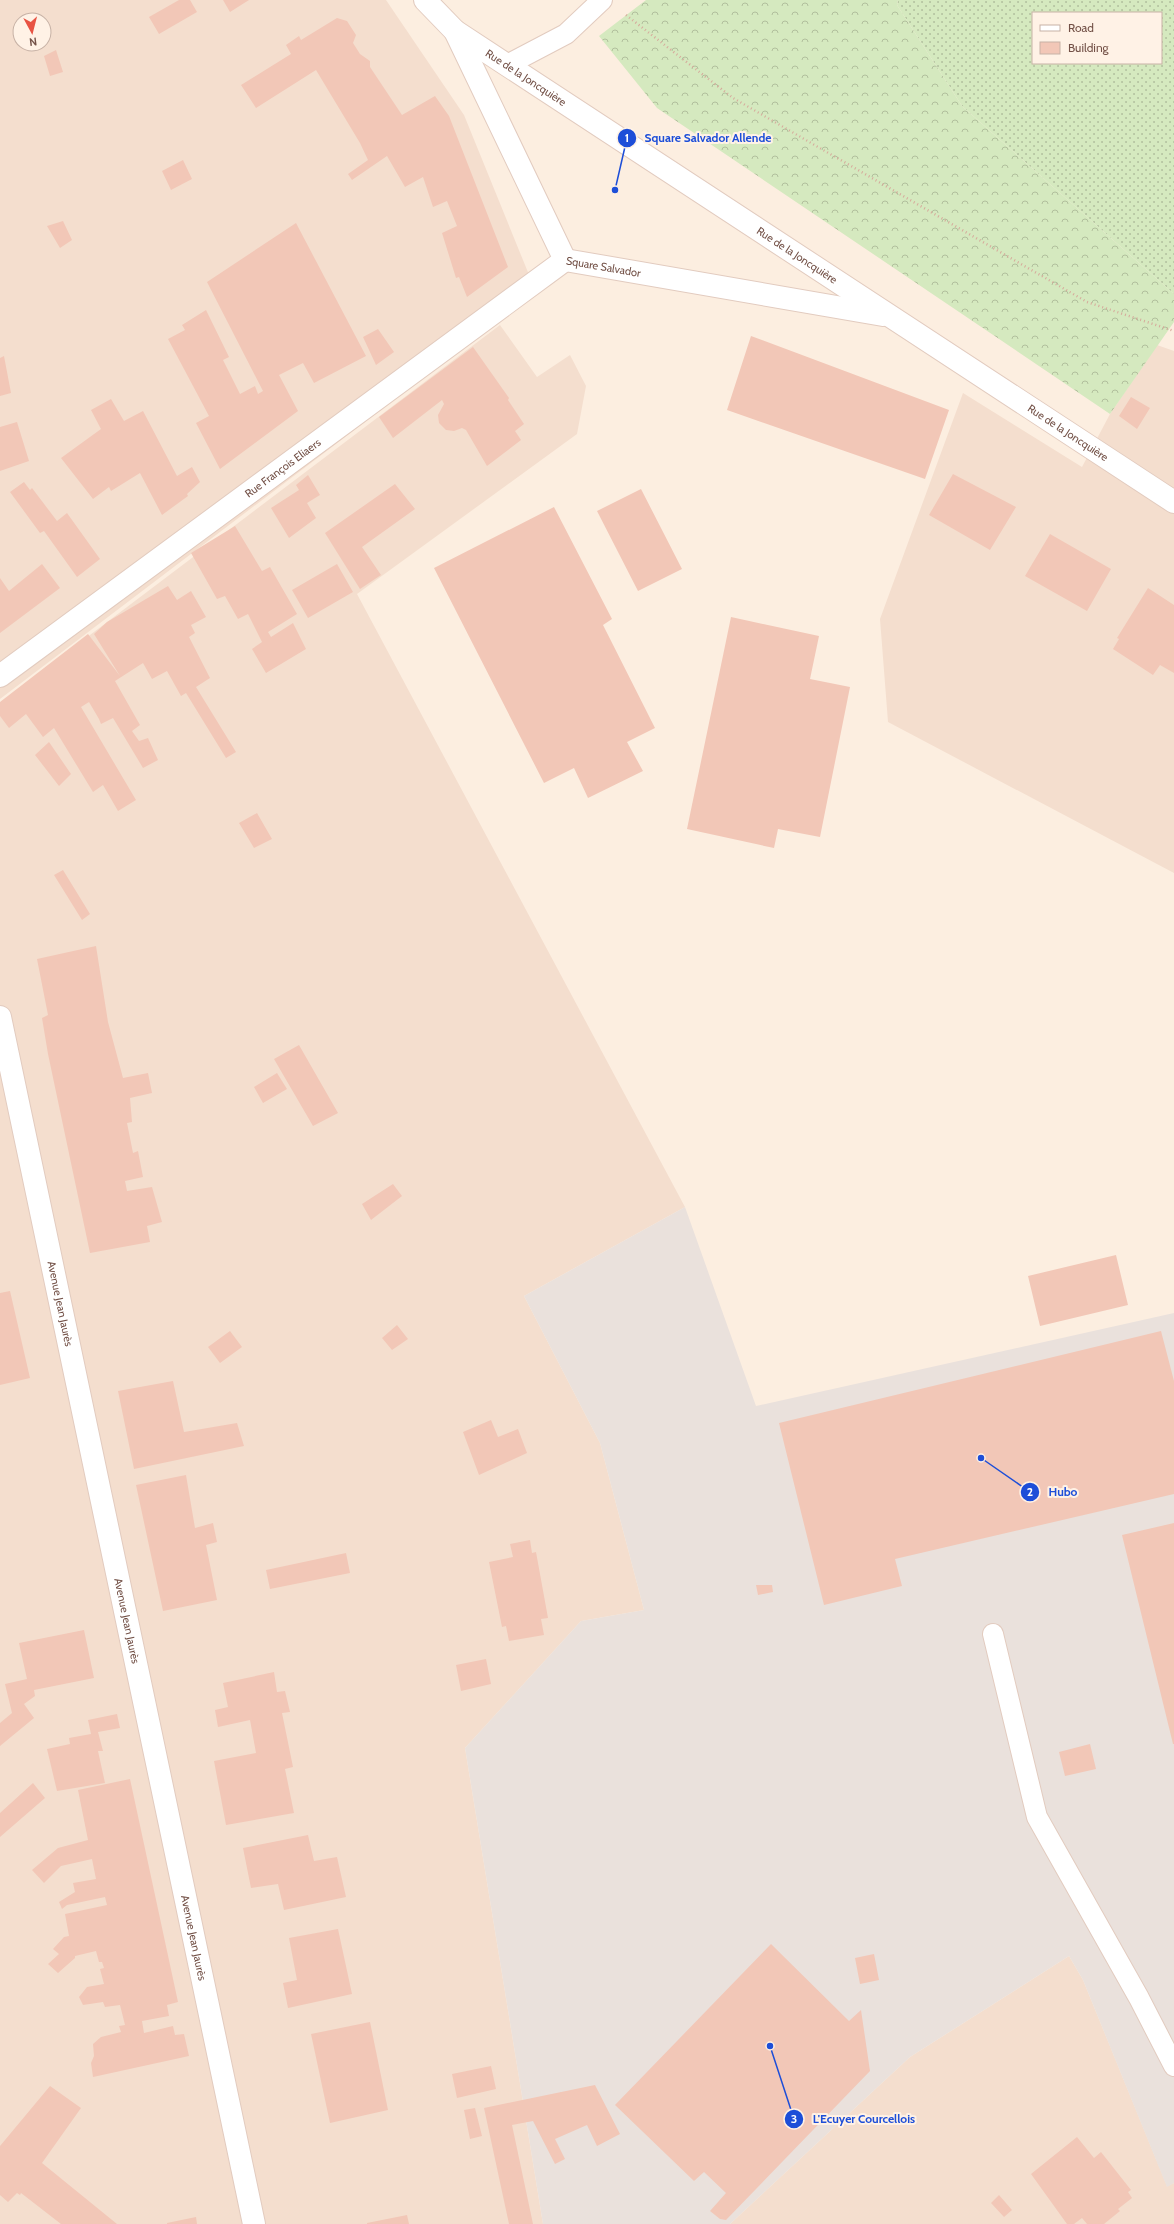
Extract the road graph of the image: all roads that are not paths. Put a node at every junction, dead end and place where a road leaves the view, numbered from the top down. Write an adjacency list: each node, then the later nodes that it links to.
1 (425, 0): 3 (street, Rue de la Joncquière)
2 (602, 0): 4 (lane)
3 (455, 31): 4 (street, Rue de la Joncquière); 5 (street, Square Salvador)
4 (507, 65): 6 (street, Rue de la Joncquière)
5 (565, 260): 6 (street, Square Salvador); 8 (street, Rue François Eliaers)
6 (892, 317): 7 (street, Rue de la Joncquière)
7 (1174, 502)
8 (0, 676)
9 (0, 1017): 12 (street, Avenue Jean Jaurès)
10 (993, 1634): 11 (lane)
11 (1174, 2066)
12 (254, 2224)

